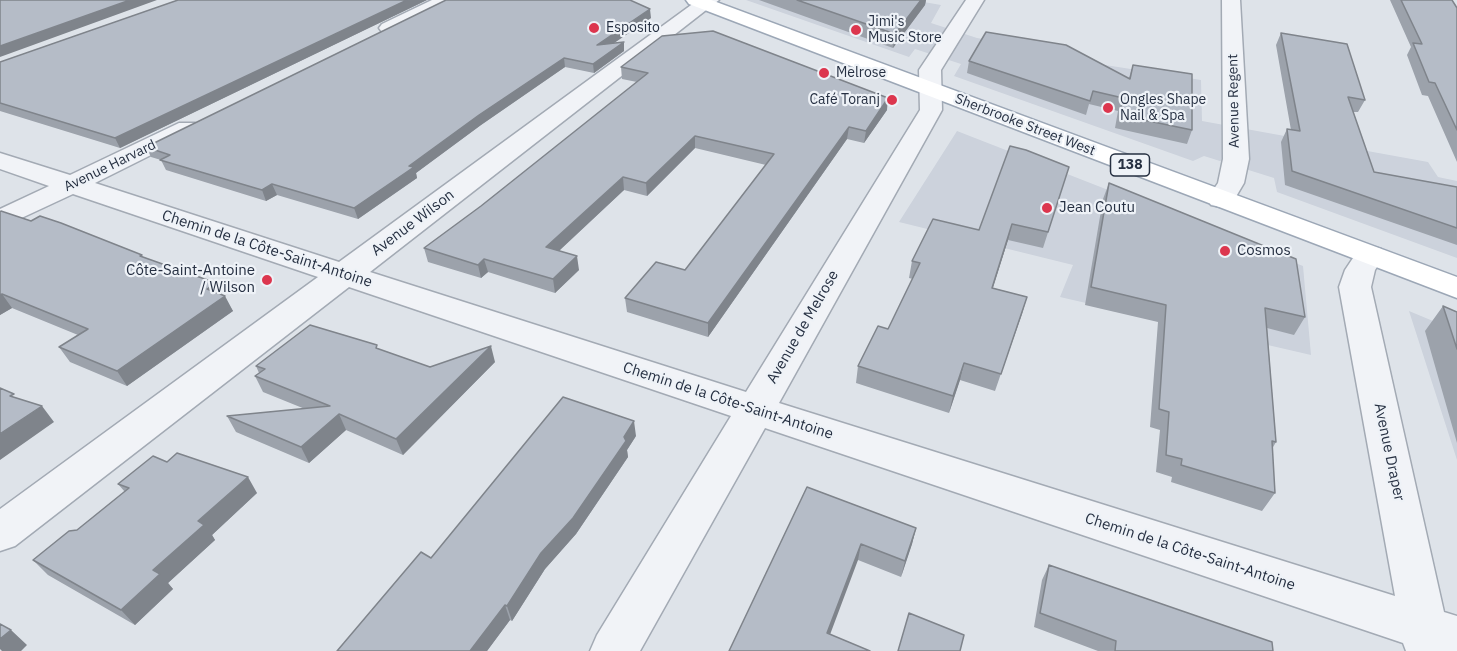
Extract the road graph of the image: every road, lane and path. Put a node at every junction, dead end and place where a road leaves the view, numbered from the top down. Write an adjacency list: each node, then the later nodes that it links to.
1 (446, 0): 5 (street)
2 (975, 0): 6 (street, Avenue de Melrose)
3 (1232, 0): 10 (street, Avenue Regent)
4 (703, 1): 6 (main road, Sherbrooke Street West / 138); 13 (street, Avenue Wilson)
5 (366, 40)
6 (931, 89): 10 (main road, Sherbrooke Street West / 138); 15 (street, Avenue de Melrose)
7 (208, 117): 9 (street, Avenue Harvard)
8 (0, 160): 9 (street, Chemin de la Côte-Saint-Antoine)
9 (72, 185): 11 (street, Avenue Harvard); 13 (street, Chemin de la Côte-Saint-Antoine)
10 (1221, 199): 12 (main road, Sherbrooke Street West / 138)
11 (0, 220)
12 (1370, 255): 14 (main road, Sherbrooke Street West / 138); 17 (street, Avenue Draper)
13 (344, 274): 15 (street, Chemin de la Côte-Saint-Antoine); 16 (street, Avenue Wilson)
14 (1457, 288)
15 (755, 409): 17 (street, Chemin de la Côte-Saint-Antoine); 18 (street, Avenue de Melrose)
16 (0, 533)
17 (1437, 639)
18 (614, 651)

